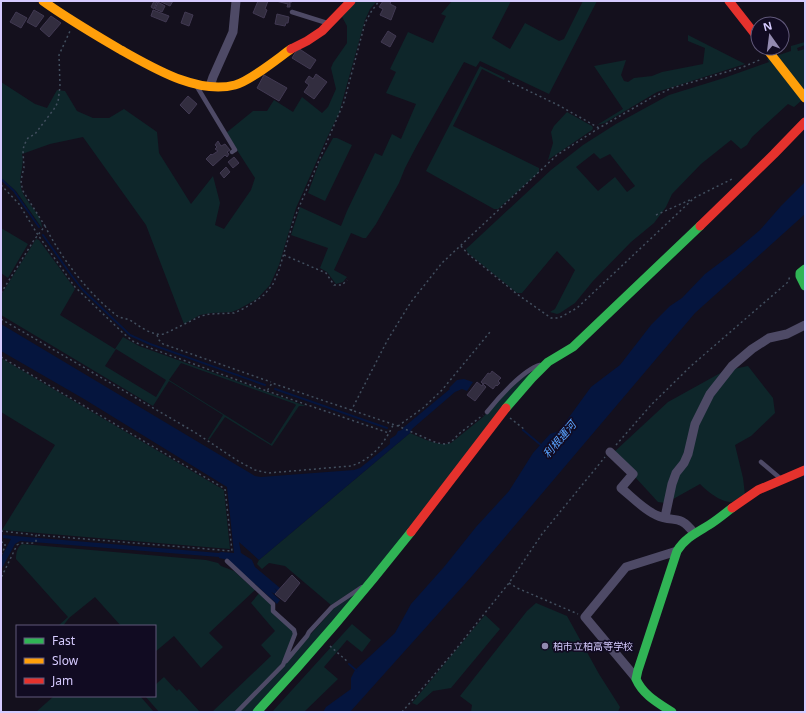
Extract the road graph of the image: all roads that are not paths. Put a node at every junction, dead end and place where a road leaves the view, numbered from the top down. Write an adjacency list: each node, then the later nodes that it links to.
1 (43, 1): 9 (street)
2 (236, 1): 10 (street)
3 (351, 1): 6 (street)
4 (729, 1): 7 (street)
5 (292, 12): 6 (lane)
6 (328, 24): 10 (street)
7 (750, 28)
8 (772, 56): 11 (street)
9 (195, 84): 10 (street); 13 (lane)
10 (210, 86)
11 (805, 98)
12 (805, 122): 17 (street)
13 (232, 152)
14 (805, 269): 15 (street)
15 (805, 286)
16 (805, 325): 23 (street)
17 (548, 362): 18 (lane); 27 (street)
18 (487, 412)
19 (610, 452): 23 (street)
20 (761, 462): 22 (lane)
21 (805, 470): 22 (street)
22 (781, 479): 24 (street)
23 (665, 518): 24 (street)
24 (694, 533): 25 (street)
25 (677, 551): 29 (street); 29 (street)
26 (227, 561): 28 (lane)
27 (370, 583): 28 (lane); 31 (street)
28 (282, 665): 30 (lane)
29 (636, 678): 32 (street)
30 (237, 712)
31 (257, 712)
32 (672, 712)

